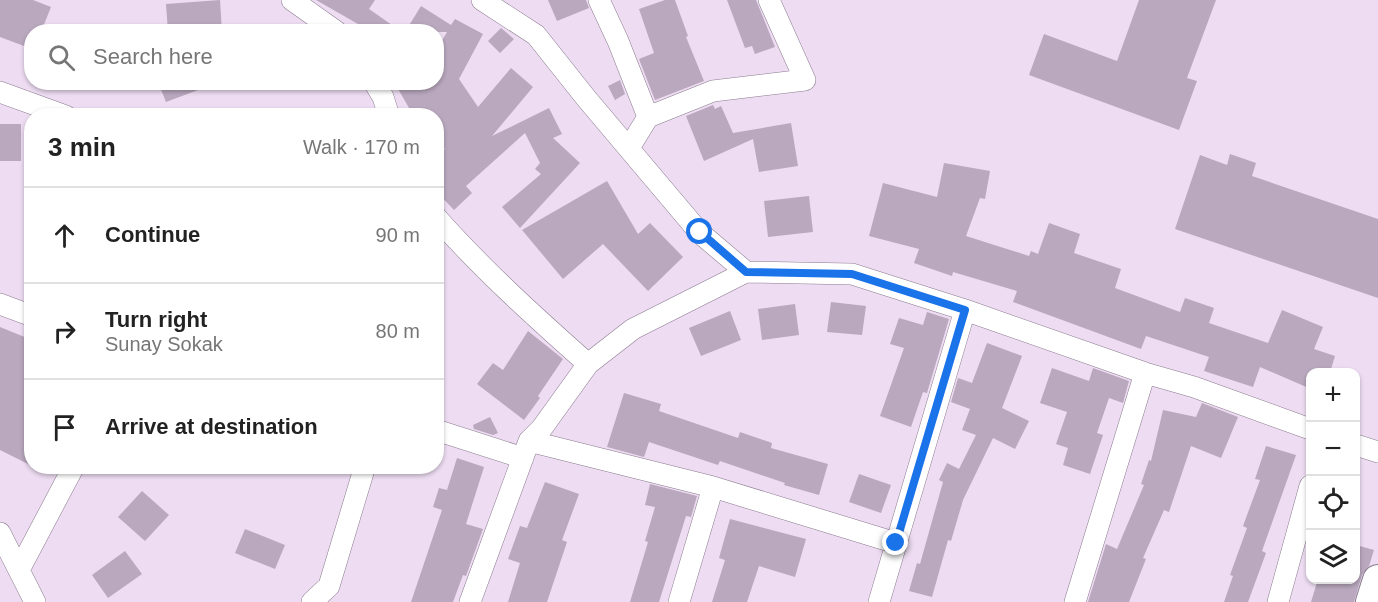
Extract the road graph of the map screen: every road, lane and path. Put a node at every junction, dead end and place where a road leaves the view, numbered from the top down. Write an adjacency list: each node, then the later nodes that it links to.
1 (292, 0): 5 (street)
2 (482, 0): 11 (street)
3 (599, 0): 10 (street)
4 (769, 0): 10 (street)
5 (326, 24)
6 (379, 90): 9 (street)
7 (0, 92): 8 (street)
8 (44, 108)
9 (387, 108)
10 (648, 117): 11 (street)
11 (628, 148): 13 (street)
12 (444, 226): 17 (street)
13 (746, 272): 15 (street); 17 (street)
14 (0, 304): 16 (street)
15 (965, 310): 18 (street); 29 (street)
16 (24, 313)
17 (588, 364): 22 (street)
18 (1145, 373): 19 (street); 37 (street)
19 (1306, 427)
20 (444, 432): 22 (street)
21 (1360, 446): 23 (street)
22 (526, 450): 26 (street); 34 (street)
23 (1378, 452)
24 (70, 474): 30 (street)
25 (363, 474): 33 (street)
26 (713, 487): 29 (street); 35 (street)
27 (1306, 504): 38 (street)
28 (0, 533): 30 (street)
29 (896, 543): 36 (street)
30 (19, 570): 32 (street)
31 (1378, 580): 39 (main road)
32 (35, 602)
33 (312, 602)
34 (470, 602)
35 (680, 602)
36 (879, 602)
37 (1075, 602)
38 (1278, 602)
39 (1371, 602)

